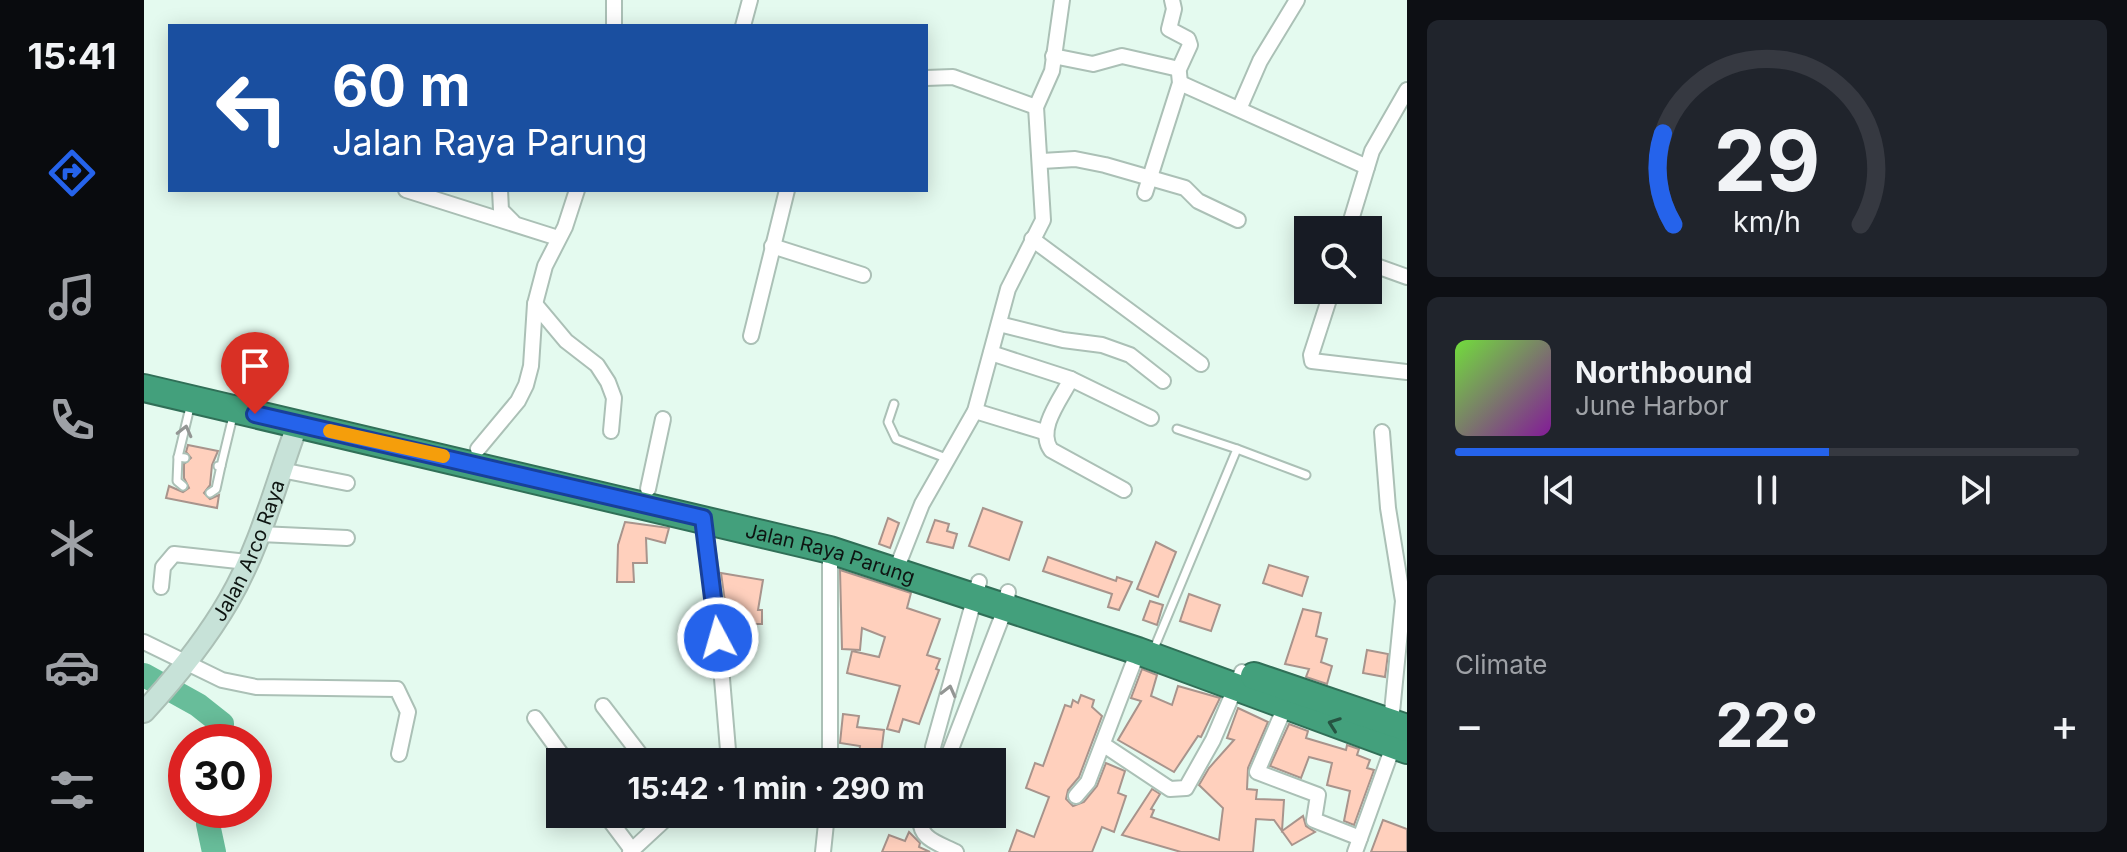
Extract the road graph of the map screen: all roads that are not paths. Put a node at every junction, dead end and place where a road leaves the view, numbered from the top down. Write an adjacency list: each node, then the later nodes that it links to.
1 (614, 0): 6 (street)
2 (750, 0): 7 (street)
3 (1062, 0): 8 (street)
4 (1172, 0): 9 (street)
5 (1297, 0): 13 (street)
6 (614, 24)
7 (744, 24)
8 (1053, 56): 9 (street); 12 (street)
9 (1179, 76): 13 (street); 16 (street)
10 (928, 78): 12 (street)
11 (1407, 90): 15 (street)
12 (1036, 107): 14 (street)
13 (1240, 107): 15 (street)
14 (1042, 161): 16 (street); 26 (street)
15 (1367, 167): 22 (street)
16 (1149, 178): 21 (street); 23 (street)
17 (413, 192): 24 (street)
18 (500, 192): 24 (street)
19 (576, 192): 25 (street)
20 (786, 192): 27 (street)
21 (1145, 193)
22 (1352, 216)
23 (1238, 220)
24 (513, 222): 25 (street)
25 (558, 238): 31 (street)
26 (1032, 239): 33 (street); 36 (street)
27 (772, 246): 29 (street); 34 (street)
28 (1382, 268): 30 (street)
29 (863, 275)
30 (1407, 277)
31 (535, 304): 50 (street); 53 (street)
32 (1327, 304): 37 (street)
33 (999, 324): 35 (street); 40 (street)
34 (751, 336)
35 (991, 353): 39 (street); 45 (street)
36 (1201, 364)
37 (1407, 372)
38 (144, 373): 53 (highway, Jalan Raya Parung)
39 (1071, 379): 46 (street); 51 (street)
40 (1163, 381)
41 (144, 388): 42 (highway, Jalan Raya Parung)
42 (192, 399): 44 (highway, Jalan Raya Parung); 60 (lane, one-way to 42)
43 (894, 404): 55 (lane)
44 (234, 410): 48 (highway, Jalan Raya Parung); 63 (lane)
45 (975, 411): 51 (street); 55 (street)
46 (1151, 418)
47 (663, 419): 61 (street)
48 (298, 423): 56 (main road, Jalan Arco Raya); 59 (highway, Jalan Raya Parung)
49 (1177, 429): 54 (lane)
50 (611, 431)
51 (1044, 432): 62 (street)
52 (1382, 432): 83 (street)
53 (478, 449): 59 (highway, Jalan Raya Parung)
54 (1237, 449): 57 (lane); 74 (lane)
55 (946, 458): 69 (street)
56 (281, 470): 58 (street); 65 (main road, Jalan Arco Raya)
57 (1306, 475)
58 (347, 483)
59 (593, 483): 61 (highway, Jalan Raya Parung); 64 (highway, Jalan Raya Parung)
60 (183, 486)
61 (648, 489): 67 (highway, Jalan Raya Parung)
62 (1124, 490)
63 (210, 493)
64 (703, 518): 67 (highway, Jalan Raya Parung); 87 (street)
65 (260, 534): 66 (street); 68 (main road, Jalan Arco Raya)
66 (347, 538)
67 (830, 545): 69 (highway, Jalan Raya Parung); 88 (street)
68 (247, 562): 70 (street); 75 (main road, Jalan Arco Raya)
69 (899, 563): 71 (highway, Jalan Raya Parung)
70 (161, 587)
71 (976, 590): 72 (highway, Jalan Raya Parung); 81 (street, one-way to 71)
72 (1006, 600): 74 (highway, Jalan Raya Parung); 82 (street)
73 (144, 642): 75 (street)
74 (1148, 650): 76 (highway, Jalan Raya Parung); 84 (street)
75 (183, 666): 79 (main road, Jalan Arco Raya); 91 (street)
76 (1238, 679): 77 (highway, Jalan Raya Parung); 84 (street)
77 (1289, 698): 83 (highway, Jalan Raya Parung); 97 (street)
78 (603, 706): 86 (street)
79 (144, 712)
80 (535, 718): 85 (street)
81 (941, 723): 82 (street); 89 (street)
82 (959, 732): 90 (street)
83 (1400, 734): 97 (street)
84 (1104, 745): 92 (street)
85 (557, 748)
86 (635, 748)
87 (728, 748)
88 (830, 748)
89 (933, 748)
90 (952, 748)
91 (399, 754)
92 (1076, 796)
93 (615, 828): 98 (street)
94 (656, 828): 98 (street)
95 (826, 828): 99 (street)
96 (921, 828): 100 (street)
97 (1357, 845)
98 (631, 851)
99 (823, 852)
100 (956, 852)

